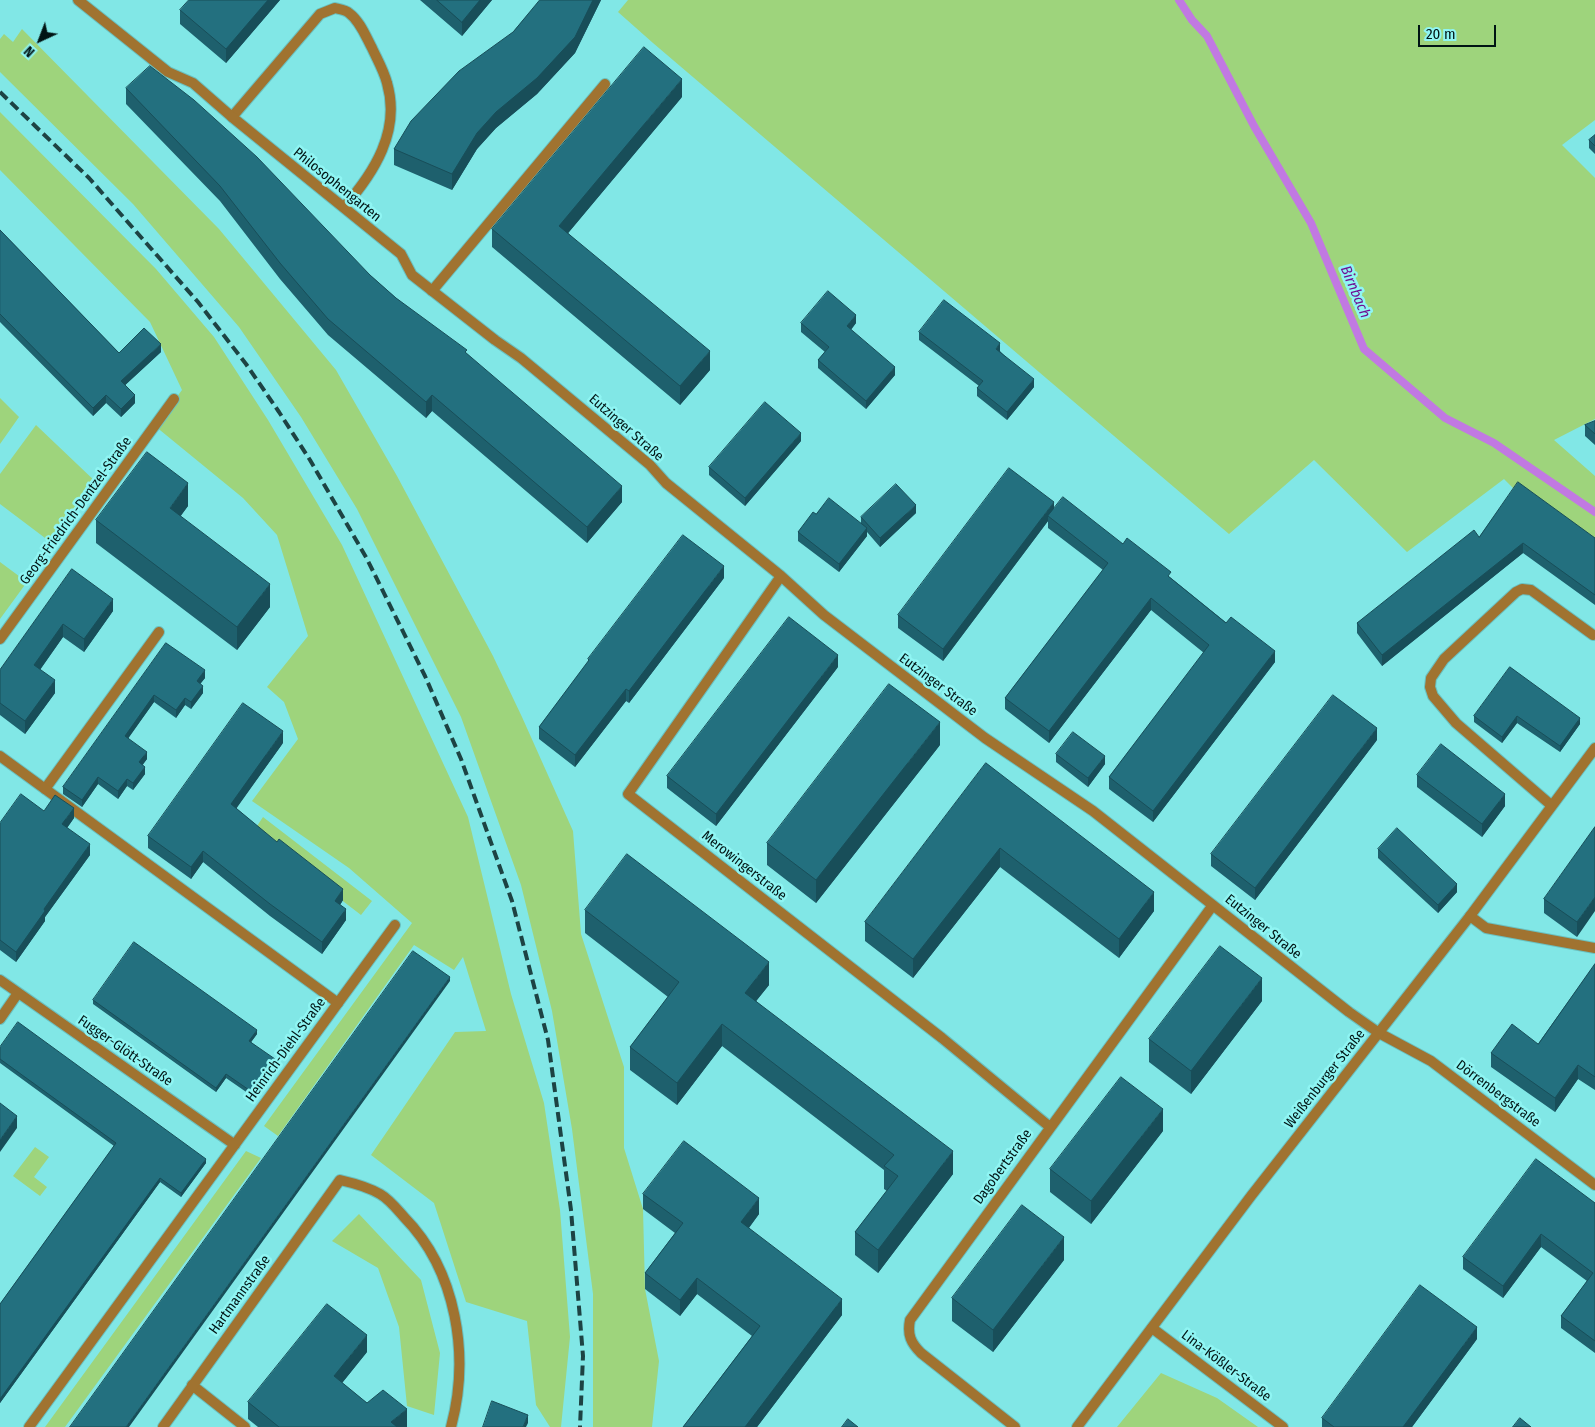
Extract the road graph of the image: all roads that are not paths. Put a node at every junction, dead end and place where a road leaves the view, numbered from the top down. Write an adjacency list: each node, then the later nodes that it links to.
1 (78, 0): 3 (street, Philosophengarten)
2 (605, 84): 5 (street)
3 (232, 117): 4 (street, Philosophengarten); 4 (street)
4 (344, 207): 5 (street, Philosophengarten)
5 (432, 291): 6 (street, Philosophengarten)
6 (495, 340): 8 (street, Eutzinger Straße)
7 (174, 399): 11 (street, Georg-Friedrich-Dentzel-Straße)
8 (781, 576): 16 (street, Eutzinger Straße); 25 (street, Merowingerstraße)
9 (160, 632): 14 (street)
10 (1593, 635): 15 (street)
11 (0, 638)
12 (1595, 748): 15 (street, Weißenburger Straße)
13 (0, 756): 14 (street, Heinrich-Diehl-Straße)
14 (45, 789): 22 (street, Heinrich-Diehl-Straße)
15 (1551, 805): 17 (street, Weißenburger Straße)
16 (1213, 905): 24 (street, Eutzinger Straße); 25 (street, Dagobertstraße)
17 (1470, 916): 19 (street); 24 (street, Weißenburger Straße)
18 (395, 925): 22 (street)
19 (1595, 948)
20 (0, 980): 21 (street, Fugger-Glött-Straße)
21 (18, 993): 23 (street); 26 (street, Fugger-Glött-Straße)
22 (338, 1003): 26 (street, Heinrich-Diehl-Straße)
23 (0, 1020)
24 (1379, 1033): 27 (street, Dörrenbergstraße); 28 (street, Weißenburger Straße)
25 (1050, 1127): 34 (street, Dagobertstraße)
26 (235, 1145): 30 (street, Heinrich-Diehl-Straße)
27 (1595, 1185)
28 (1152, 1328): 35 (street, Weißenburger Straße); 36 (street, Lina-Kößler-Straße)
29 (192, 1385): 31 (street, Hartmannstraße); 32 (street); 33 (street, Hartmannstraße)
30 (29, 1427)
31 (163, 1427)
32 (245, 1427)
33 (451, 1427)
34 (1016, 1427)
35 (1077, 1427)
36 (1283, 1427)

